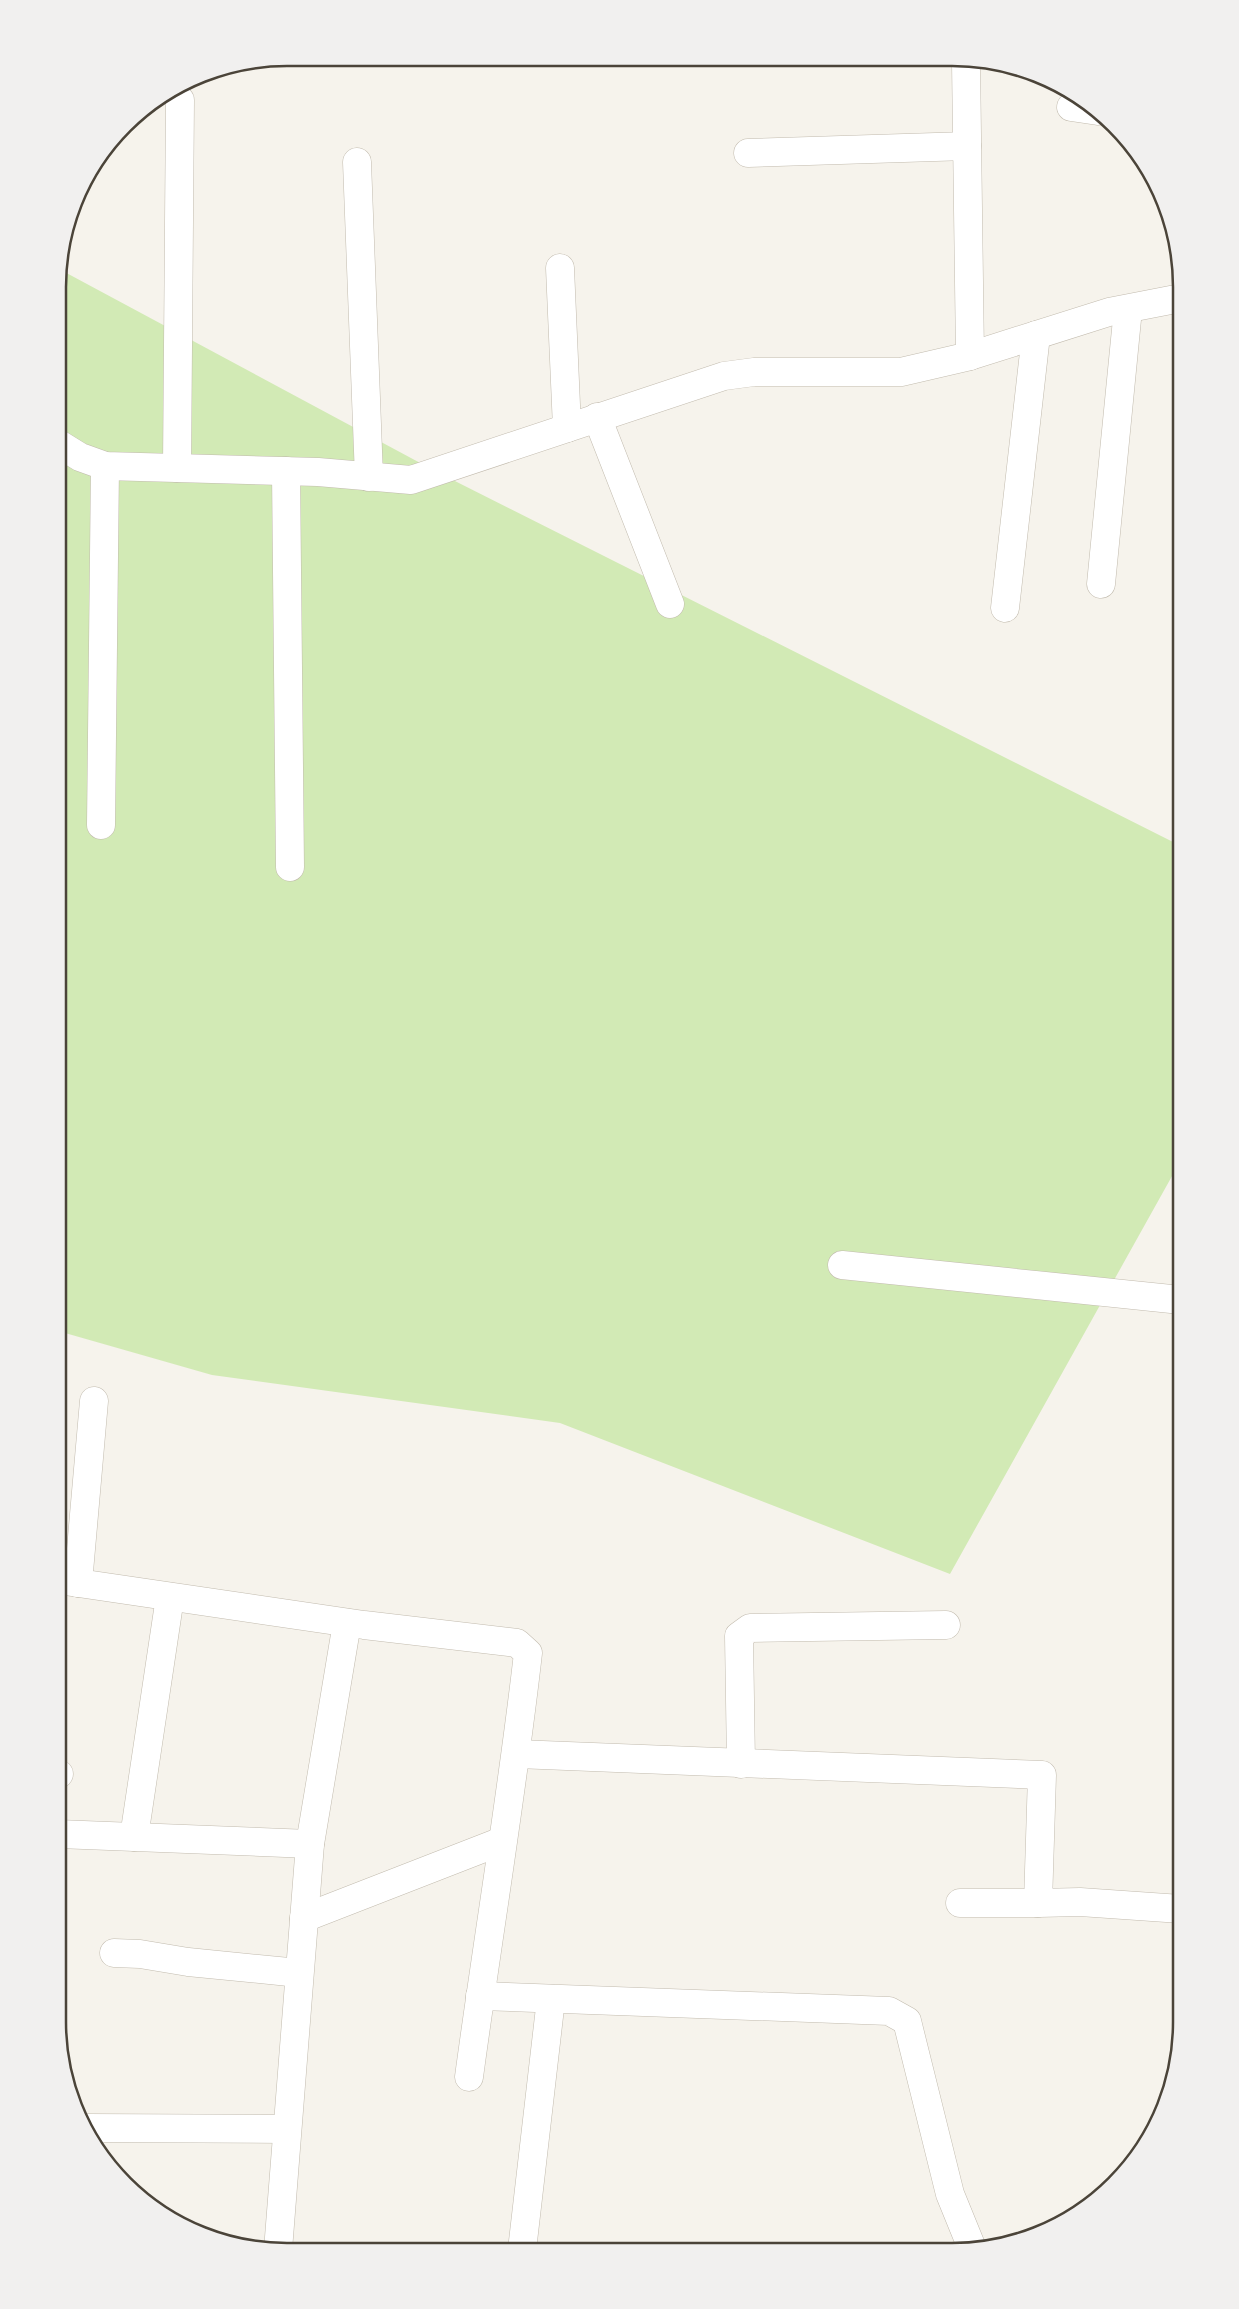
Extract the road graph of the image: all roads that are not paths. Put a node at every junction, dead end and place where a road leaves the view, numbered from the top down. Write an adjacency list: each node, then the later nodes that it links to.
1 (966, 67): 5 (street)
2 (180, 100): 17 (street)
3 (1071, 108): 4 (street)
4 (1082, 109)
5 (967, 146): 6 (street); 12 (street)
6 (748, 153)
7 (357, 162): 19 (street)
8 (560, 268): 14 (street)
9 (1173, 300): 10 (street)
10 (1128, 309): 11 (street); 20 (street)
11 (1036, 336): 12 (street); 22 (street)
12 (970, 356): 13 (street)
13 (598, 418): 14 (street); 21 (street)
14 (566, 428): 19 (street)
15 (66, 449): 16 (street)
16 (105, 466): 17 (street); 23 (street)
17 (177, 468): 18 (street)
18 (286, 471): 19 (street); 24 (street)
19 (370, 476)
20 (1101, 584)
21 (670, 604)
22 (1005, 608)
23 (101, 825)
24 (290, 867)
25 (842, 1265): 26 (street)
26 (1173, 1299)
27 (94, 1401): 28 (street)
28 (68, 1581): 29 (street)
29 (170, 1597): 30 (street); 35 (street)
30 (347, 1623): 32 (street); 37 (street)
31 (946, 1625): 33 (street)
32 (517, 1754): 33 (street); 36 (street)
33 (741, 1764): 39 (street)
34 (66, 1834): 35 (street)
35 (134, 1837): 37 (street)
36 (502, 1841): 41 (street); 44 (street)
37 (310, 1844): 41 (street)
38 (960, 1903): 39 (street)
39 (1038, 1903): 40 (street)
40 (1173, 1908)
41 (304, 1918): 43 (street)
42 (114, 1953): 43 (street)
43 (299, 1973): 48 (street)
44 (480, 1996): 45 (street); 46 (street)
45 (552, 1999): 50 (street); 51 (street)
46 (469, 2077)
47 (94, 2128): 48 (street)
48 (287, 2129): 49 (street)
49 (279, 2242)
50 (969, 2242)
51 (523, 2243)

